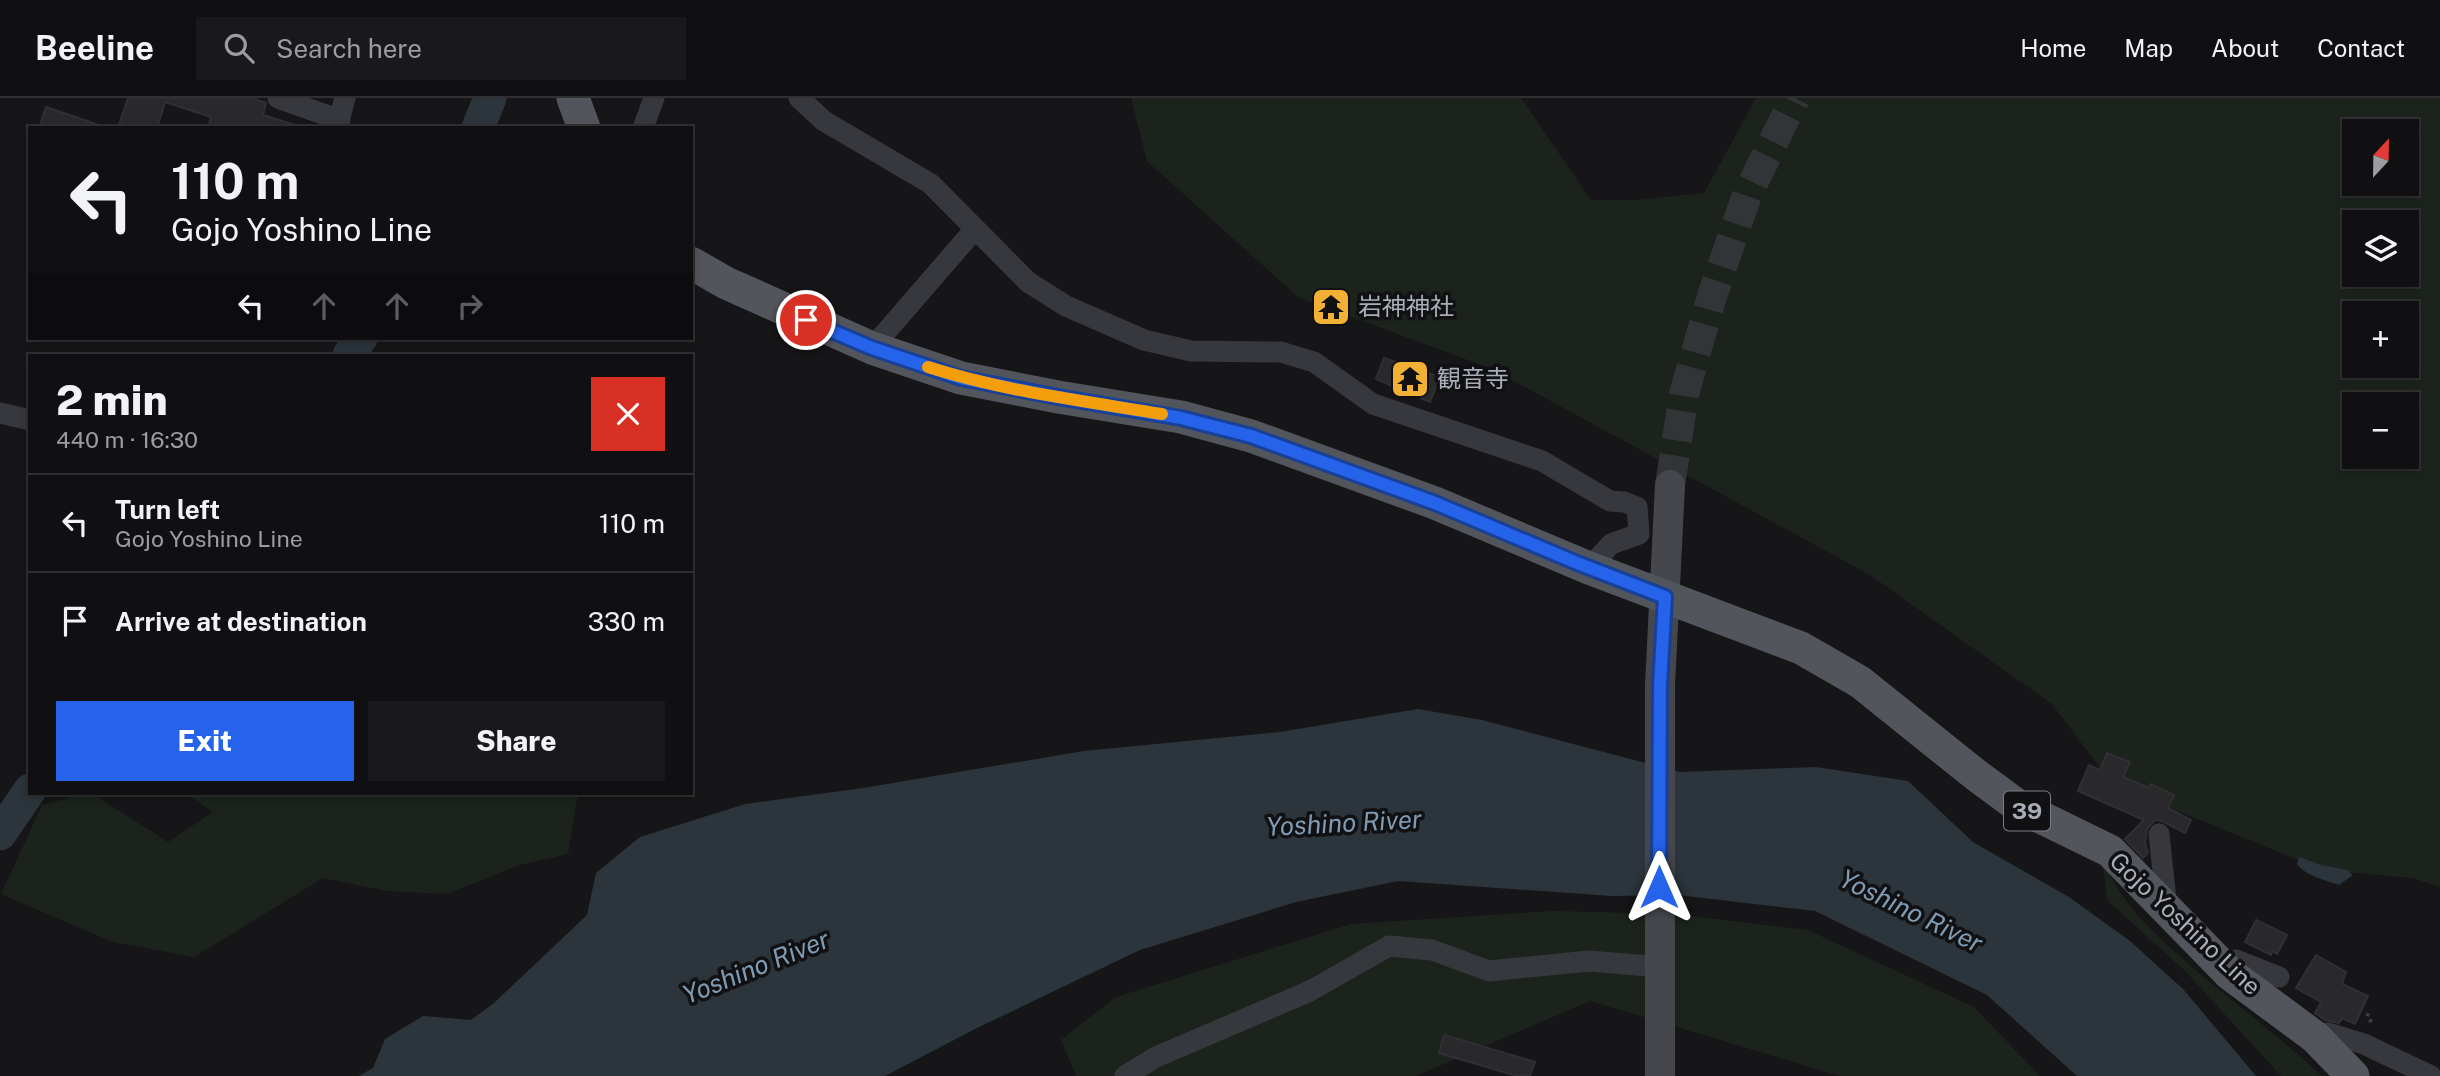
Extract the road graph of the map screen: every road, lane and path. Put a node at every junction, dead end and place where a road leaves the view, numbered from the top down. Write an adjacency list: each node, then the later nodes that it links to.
1 (278, 98): 6 (street)
2 (345, 98): 6 (street)
3 (573, 98): 7 (main road)
4 (654, 98): 8 (street)
5 (799, 98): 9 (street)
6 (338, 124)
7 (583, 126)
8 (644, 126)
9 (975, 229): 11 (street); 15 (street)
10 (693, 264): 11 (main road, Gojo Yoshino Line / 39)
11 (872, 348): 15 (main road, Gojo Yoshino Line / 39)
12 (0, 412): 13 (street)
13 (28, 420)
14 (1670, 485): 16 (main road)
15 (1589, 568): 16 (main road, Gojo Yoshino Line / 39)
16 (1665, 597): 18 (main road, Gojo Yoshino Line / 39); 19 (main road)
17 (2159, 834): 18 (street)
18 (2167, 909): 20 (main road, Gojo Yoshino Line / 39)
19 (1661, 967): 23 (street); 24 (main road)
20 (2230, 974): 21 (street); 22 (main road, Gojo Yoshino Line / 39)
21 (2279, 977)
22 (2315, 1037): 25 (main road, Gojo Yoshino Line / 39); 26 (street)
23 (1125, 1076)
24 (1660, 1076)
25 (2353, 1076)
26 (2431, 1076)

